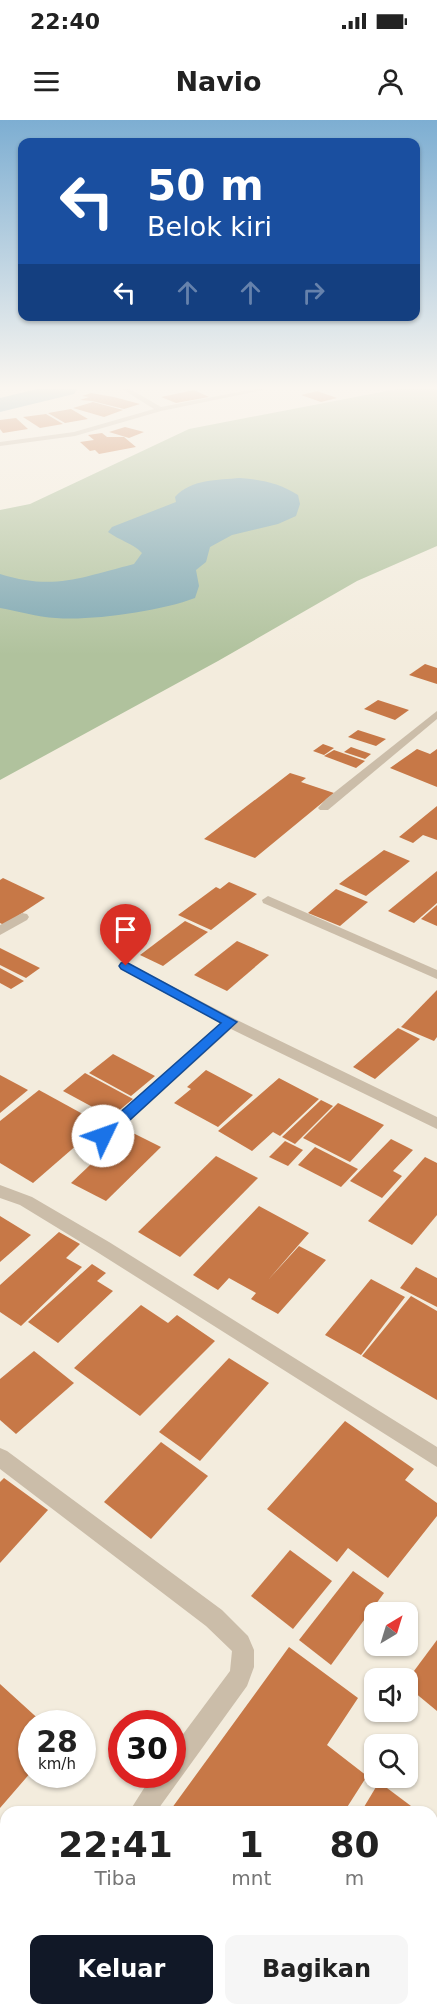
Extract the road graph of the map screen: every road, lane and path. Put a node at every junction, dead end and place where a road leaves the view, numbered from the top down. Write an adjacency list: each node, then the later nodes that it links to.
1 (437, 714): 2 (street)
2 (324, 808)
3 (268, 900): 7 (street)
4 (22, 917): 5 (street)
5 (0, 931)
6 (126, 966): 8 (street)
7 (437, 975)
8 (230, 1022): 9 (street); 10 (street)
9 (437, 1124)
10 (103, 1136)
11 (0, 1191): 13 (street)
12 (0, 1457): 14 (street)
13 (437, 1458)
14 (186, 1750)
15 (158, 1788): 16 (street)
16 (145, 1806)

